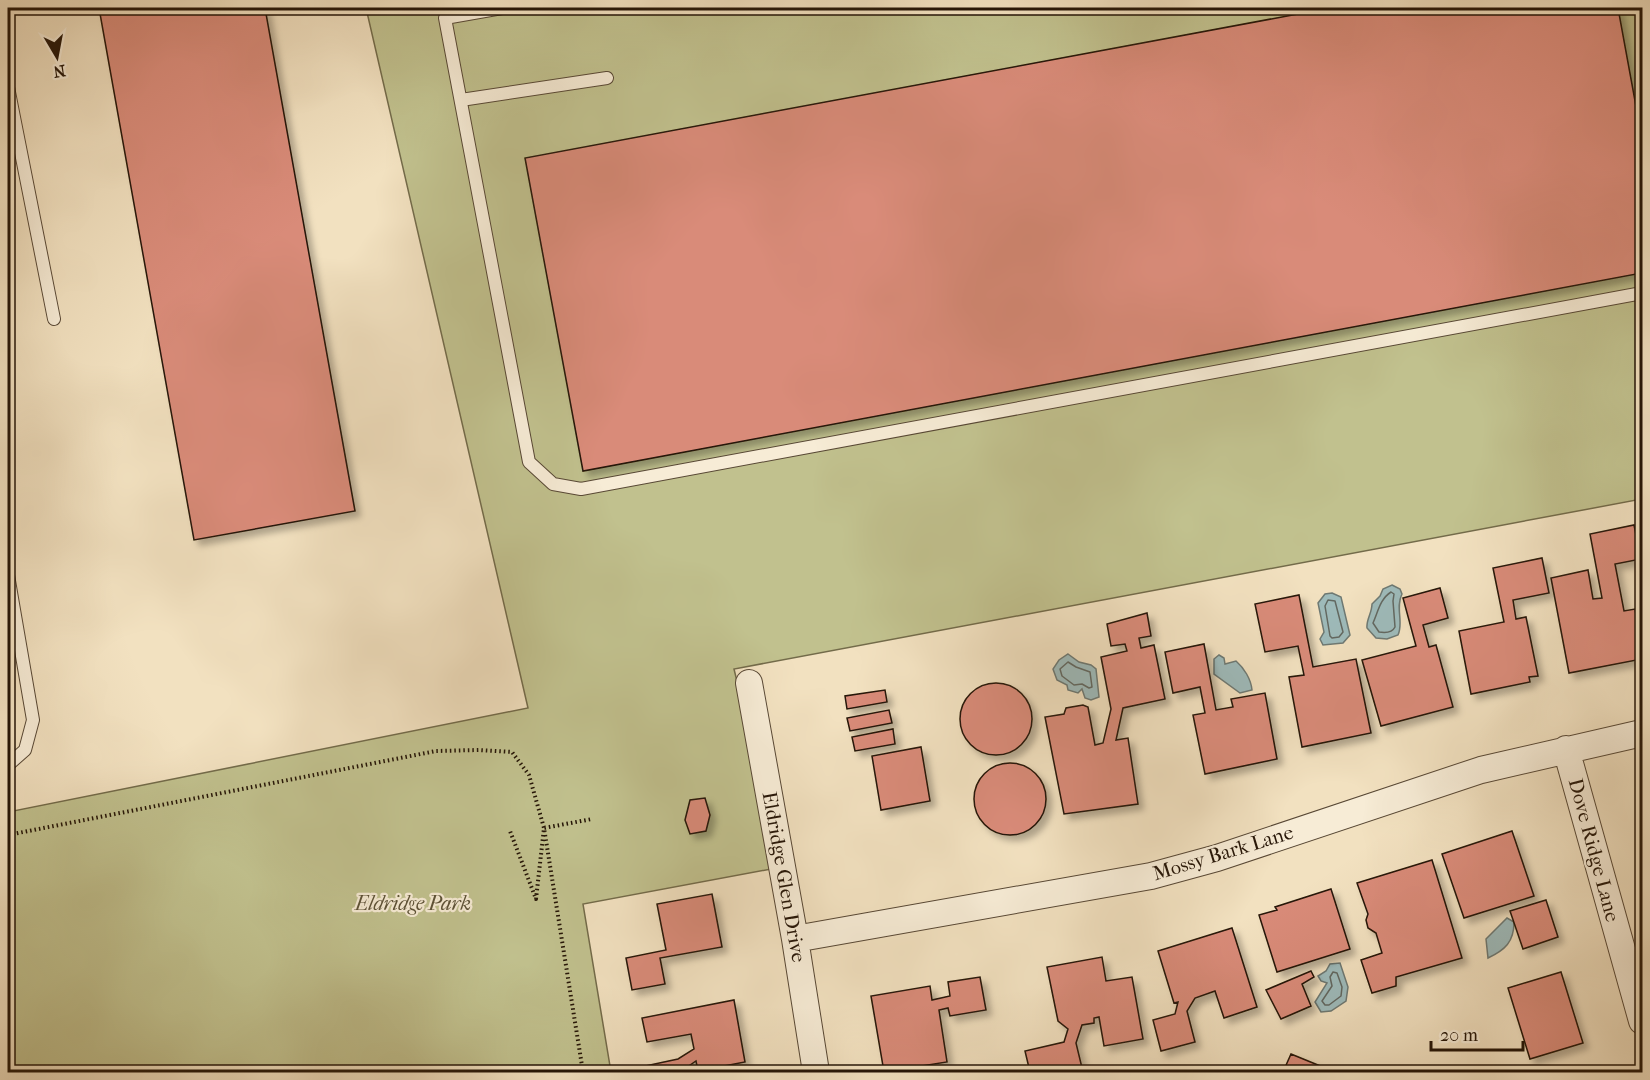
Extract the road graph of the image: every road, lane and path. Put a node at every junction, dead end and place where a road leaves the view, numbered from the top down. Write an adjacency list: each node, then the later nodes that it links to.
1 (502, 8): 4 (lane)
2 (607, 78): 4 (lane)
3 (8, 87): 6 (lane)
4 (461, 100): 5 (lane)
5 (1642, 292)
6 (54, 318)
7 (8, 575): 11 (lane)
8 (749, 683): 16 (street, Eldridge Glen Drive)
9 (1642, 734): 10 (street, Mossy Bark Lane)
10 (1566, 749): 16 (street, Mossy Bark Lane); 17 (street, Dove Ridge Lane)
11 (8, 765)
12 (592, 819): 13 (path)
13 (544, 828): 14 (path); 15 (path); 18 (path)
14 (510, 831)
15 (8, 835)
16 (795, 939): 19 (street, Eldridge Glen Drive)
17 (1642, 1021)
18 (583, 1072)
19 (816, 1072)

